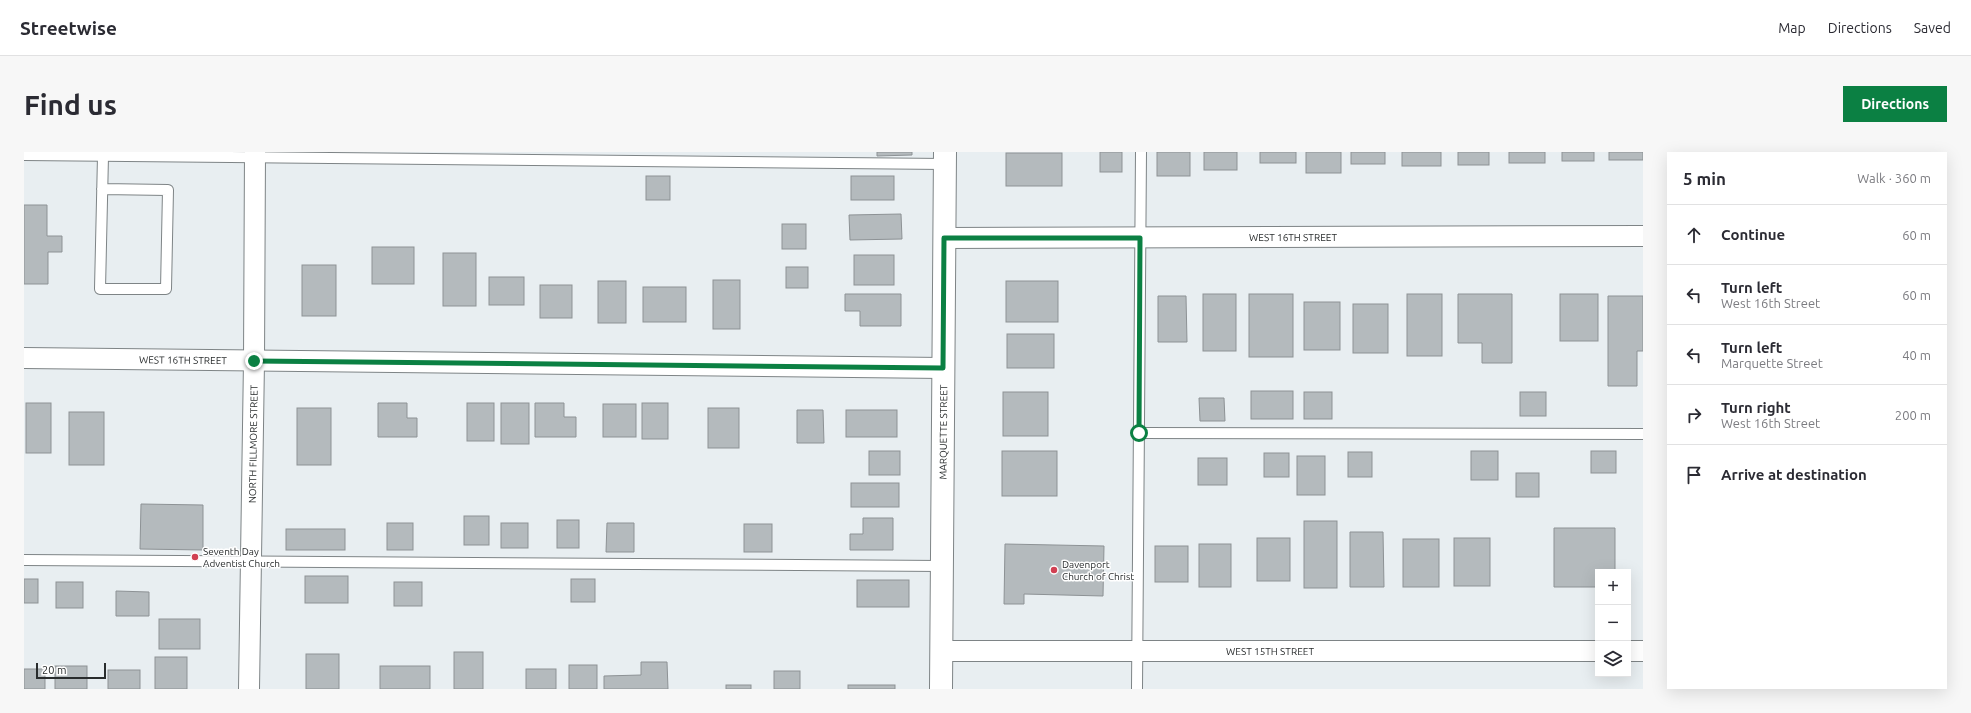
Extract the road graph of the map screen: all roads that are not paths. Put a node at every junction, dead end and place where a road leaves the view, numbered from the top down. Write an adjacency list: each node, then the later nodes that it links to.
1 (1141, 152): 9 (lane)
2 (255, 154): 4 (lane); 5 (lane); 11 (street, NORTH FILLMORE STREET)
3 (24, 155): 4 (lane)
4 (103, 156): 6 (lane)
5 (945, 158): 8 (street, MARQUETTE STREET)
6 (102, 188): 6 (lane)
7 (1643, 236): 9 (street, WEST 16TH STREET)
8 (944, 238): 9 (street, WEST 16TH STREET); 12 (street, MARQUETTE STREET)
9 (1140, 238): 13 (lane)
10 (24, 358): 11 (street, WEST 16TH STREET)
11 (254, 361): 12 (street, WEST 16TH STREET); 16 (street, NORTH FILLMORE STREET)
12 (943, 368): 17 (street, MARQUETTE STREET)
13 (1139, 433): 14 (lane); 19 (lane)
14 (1643, 434)
15 (24, 560): 16 (lane)
16 (251, 561): 17 (lane); 23 (street, NORTH FILLMORE STREET)
17 (942, 566): 18 (street, MARQUETTE STREET)
18 (942, 651): 19 (street, WEST 15TH STREET); 24 (street, MARQUETTE STREET)
19 (1138, 651): 20 (street, WEST 15TH STREET); 25 (lane)
20 (1595, 651)
21 (1631, 651): 22 (street)
22 (1643, 651)
23 (249, 689)
24 (941, 689)
25 (1137, 689)

